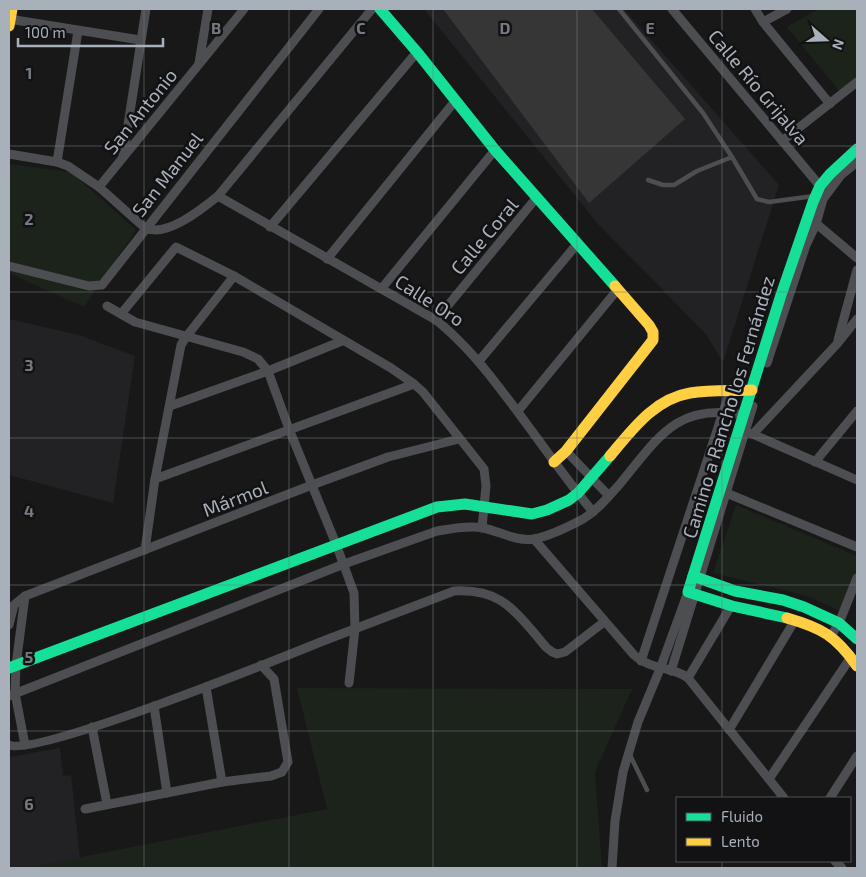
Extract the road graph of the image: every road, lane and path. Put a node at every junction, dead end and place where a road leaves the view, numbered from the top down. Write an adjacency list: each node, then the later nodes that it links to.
1 (146, 9): 14 (street)
2 (208, 9): 16 (street)
3 (244, 9): 16 (street, San Antonio)
4 (319, 9): 35 (street, San Manuel)
5 (372, 9): 31 (street)
6 (380, 9): 15 (street)
7 (619, 9): 24 (lane)
8 (672, 9): 20 (street, Calle Río Grijalva)
9 (754, 9): 12 (street)
10 (787, 9): 12 (street)
11 (10, 18): 13 (street)
12 (763, 22): 19 (street)
13 (78, 31): 14 (street); 26 (street)
14 (140, 40): 25 (street)
15 (417, 52): 18 (street); 34 (street)
16 (199, 64): 25 (street, San Antonio)
17 (857, 82): 19 (street)
18 (455, 101): 22 (street); 38 (street)
19 (830, 104): 20 (street)
20 (782, 142): 30 (street, Calle Río Grijalva)
21 (857, 149): 30 (street, Camino a Rancho los Fernández)
22 (495, 150): 32 (street); 42 (street)
23 (9, 154): 26 (street)
24 (732, 157): 28 (lane); 30 (lane)
25 (122, 158): 29 (street, San Antonio)
26 (57, 162): 29 (street)
27 (857, 162): 33 (street)
28 (648, 180)
29 (99, 187): 35 (street)
30 (818, 191): 33 (street, Camino a Rancho los Fernández)
31 (218, 196): 34 (street, Calle Oro); 35 (street)
32 (537, 197): 36 (street); 47 (street, Calle Coral)
33 (812, 220): 37 (street); 54 (street, Camino a Rancho los Fernández); 62 (street)
34 (270, 227): 38 (street, Calle Oro)
35 (146, 228): 39 (street, San Manuel)
36 (578, 243): 43 (street); 51 (street)
37 (857, 258)
38 (327, 259): 42 (street, Calle Oro)
39 (9, 266)
40 (857, 270): 50 (street)
41 (234, 276): 45 (street); 48 (street); 49 (street)
42 (382, 288): 47 (street, Calle Oro)
43 (618, 289): 57 (street); 64 (street)
44 (107, 306): 45 (street)
45 (121, 314): 48 (street)
46 (857, 319): 50 (street)
47 (436, 320): 51 (street, Calle Oro)
48 (186, 336): 52 (street); 56 (street)
49 (342, 341): 52 (street); 53 (street)
50 (837, 344): 62 (street)
51 (479, 362): 57 (street, Calle Oro)
52 (268, 371): 56 (street); 61 (street)
53 (414, 384): 61 (street); 63 (street)
54 (752, 390): 55 (street); 60 (street, Camino a Rancho los Fernández)
55 (730, 391): 58 (street); 68 (street)
56 (170, 406): 67 (street)
57 (518, 411): 65 (street, Calle Oro)
58 (724, 411): 60 (street); 73 (street); 94 (street)
59 (857, 411): 66 (street)
60 (744, 415): 62 (street, Camino a Rancho los Fernández)
61 (290, 429): 67 (street); 70 (street)
62 (746, 432): 66 (street); 71 (street, Camino a Rancho los Fernández)
63 (459, 439): 70 (street, Mármol); 74 (street)
64 (566, 450): 65 (street); 68 (street)
65 (554, 462): 72 (street, Calle Oro)
66 (815, 462): 69 (street)
67 (155, 479): 80 (street)
68 (592, 479): 72 (street); 73 (street)
69 (857, 480)
70 (312, 485): 78 (street); 80 (street, Mármol)
71 (724, 492): 79 (street); 82 (street, Camino a Rancho los Fernández)
72 (578, 493): 74 (street); 75 (street, Calle Oro)
73 (609, 496): 75 (street)
74 (484, 506): 76 (street); 78 (street)
75 (593, 512): 77 (street)
76 (482, 528): 77 (street); 81 (street)
77 (534, 539): 88 (street)
78 (336, 544): 81 (street); 97 (street)
79 (857, 547)
80 (145, 550): 85 (street, Mármol)
81 (344, 564): 91 (street); 103 (street)
82 (697, 577): 84 (street, Camino a Rancho los Fernández); 89 (street)
83 (857, 578): 89 (street)
84 (691, 593): 86 (street); 98 (street, Camino a Rancho los Fernández); 99 (street)
85 (25, 596): 90 (street); 97 (street)
86 (731, 606): 87 (street); 100 (street)
87 (795, 620): 92 (street); 106 (street)
88 (604, 622): 91 (street); 94 (street)
89 (839, 623): 92 (street); 93 (street)
90 (9, 625)
91 (355, 629): 96 (street); 101 (street)
92 (831, 636): 95 (street)
93 (857, 639)
94 (641, 661): 98 (street)
95 (854, 661): 111 (street)
96 (261, 665): 102 (street); 112 (street)
97 (12, 666): 103 (street)
98 (660, 669): 99 (street); 109 (street, Camino a Rancho los Fernández)
99 (671, 671): 100 (street)
100 (688, 678): 106 (street)
101 (349, 683)
102 (206, 687): 104 (street); 112 (street)
103 (12, 695): 108 (street)
104 (154, 706): 105 (street); 114 (street)
105 (92, 727): 108 (street); 117 (street)
106 (729, 730): 111 (street)
107 (9, 745): 108 (street)
108 (25, 746)
109 (628, 751): 113 (lane); 119 (street, Camino a Rancho los Fernández)
110 (857, 756): 116 (street)
111 (769, 780): 115 (street)
112 (222, 782): 114 (street)
113 (647, 790)
114 (167, 793): 117 (street)
115 (783, 797)
116 (831, 797)
117 (107, 804): 118 (street)
118 (84, 809)
119 (612, 868)

